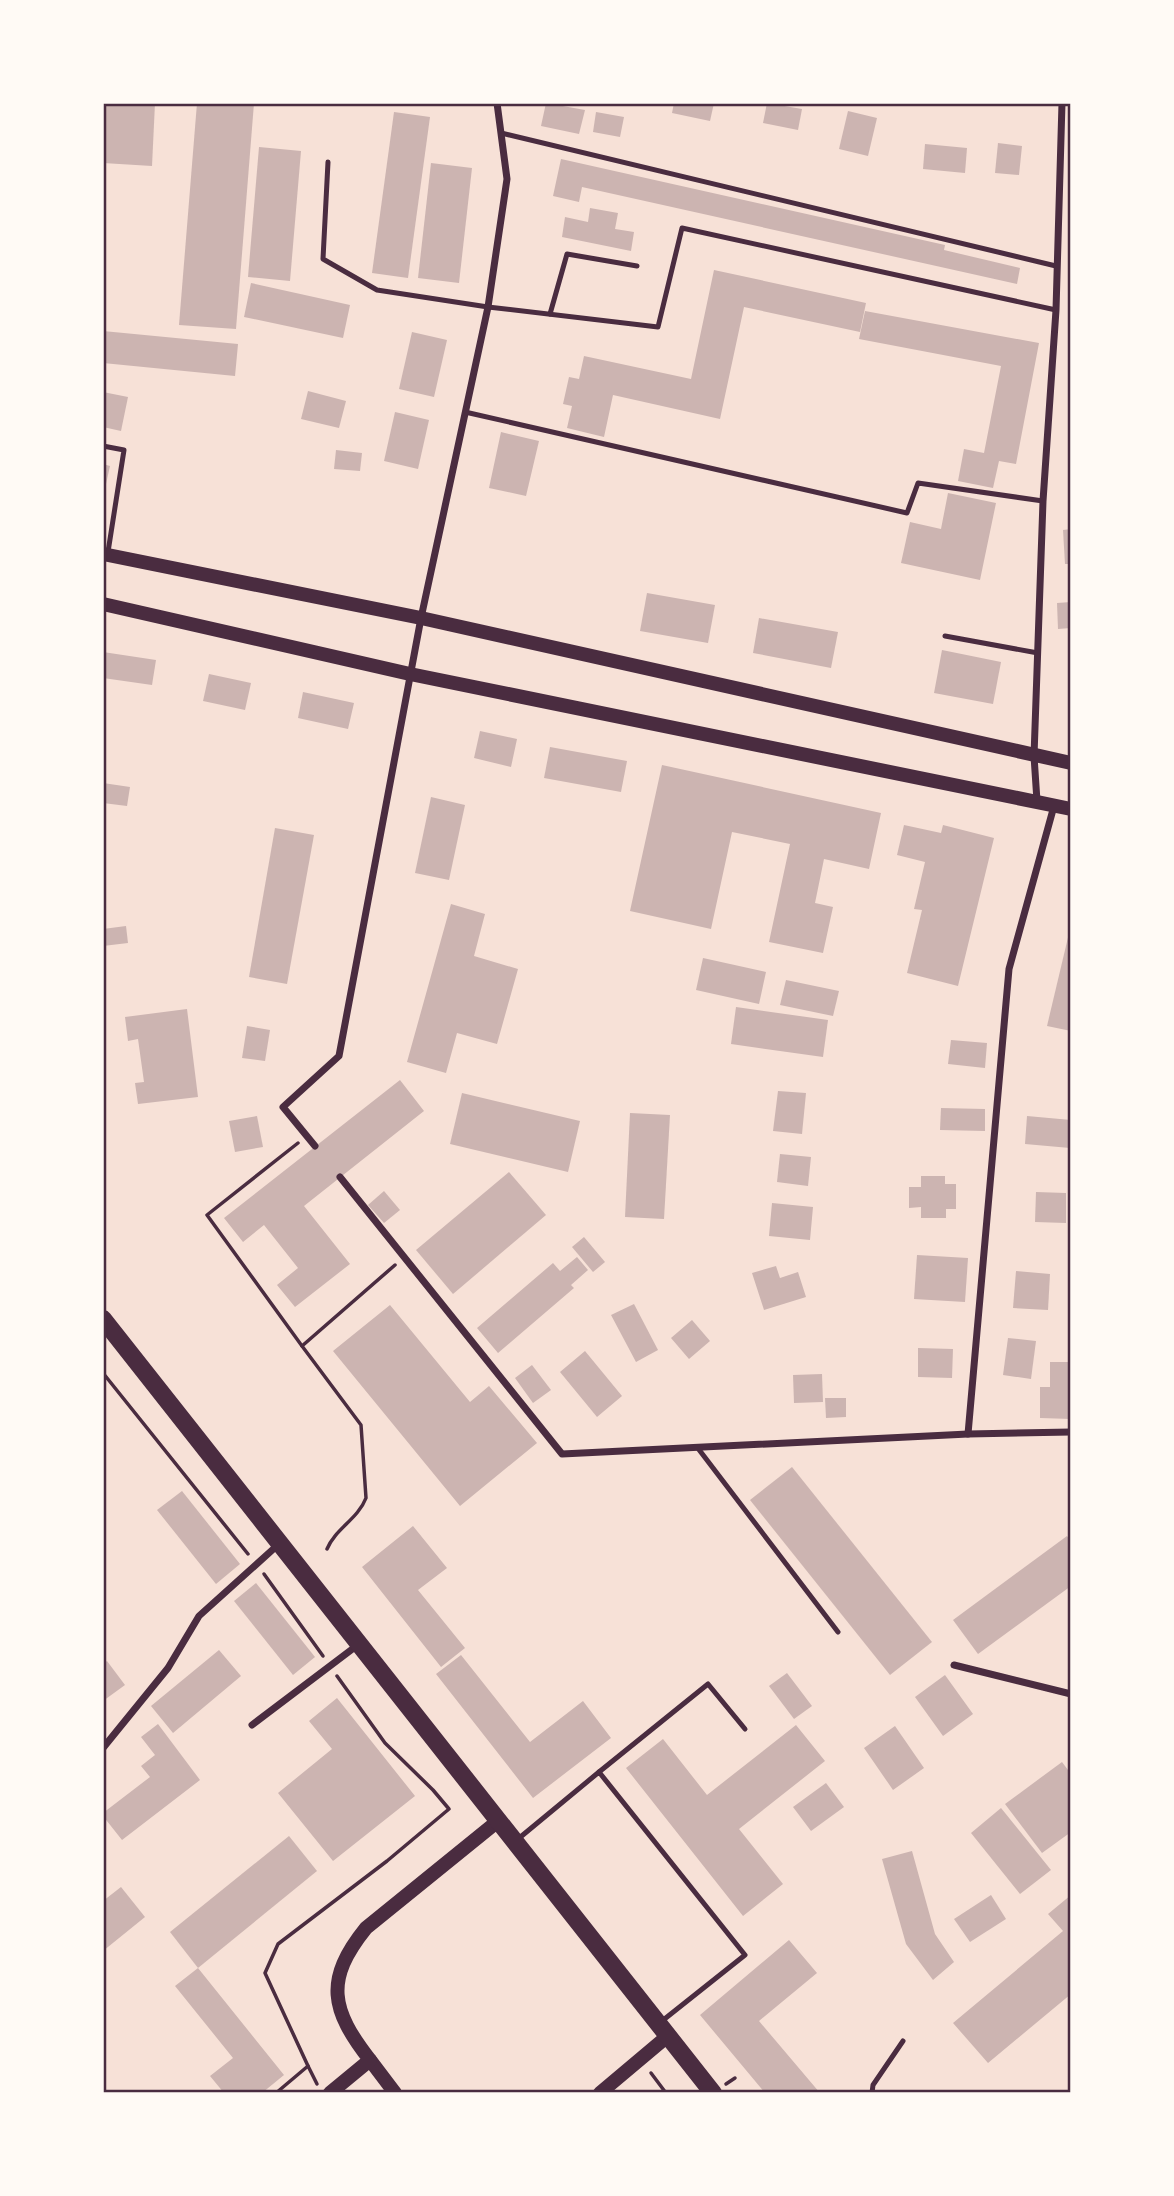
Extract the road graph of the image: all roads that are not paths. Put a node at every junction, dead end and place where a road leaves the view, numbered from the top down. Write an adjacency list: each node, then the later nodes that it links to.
1 (497, 103): 3 (street)
2 (1062, 103): 6 (street)
3 (501, 133): 6 (lane); 7 (street)
4 (328, 162): 7 (lane)
5 (638, 266): 9 (lane)
6 (1056, 266): 8 (street)
7 (488, 307): 9 (lane); 10 (street)
8 (1056, 310): 9 (lane); 12 (street)
9 (550, 314)
10 (465, 412): 12 (lane); 15 (street)
11 (103, 446): 13 (lane)
12 (1043, 500): 17 (street)
13 (105, 555): 15 (main road)
14 (103, 604): 18 (main road)
15 (421, 618): 18 (street); 19 (main road)
16 (945, 636): 17 (lane)
17 (1038, 653): 19 (street)
18 (411, 674): 21 (main road); 24 (street)
19 (1034, 756): 20 (main road); 21 (street)
20 (1071, 763)
21 (1037, 802): 22 (main road)
22 (1054, 806): 23 (main road); 28 (street)
23 (1071, 809)
24 (315, 1146)
25 (340, 1177): 29 (street)
26 (103, 1319): 30 (main road)
27 (1071, 1432): 28 (street)
28 (968, 1434): 29 (street)
29 (697, 1447): 31 (lane)
30 (281, 1543): 32 (main road); 37 (street)
31 (838, 1632)
32 (359, 1644): 35 (street); 39 (main road)
33 (954, 1665): 34 (street)
34 (1071, 1693)
35 (252, 1725)
36 (745, 1729): 38 (lane)
37 (103, 1748)
38 (600, 1772): 40 (lane); 41 (lane)
39 (498, 1821): 40 (main road); 43 (main road)
40 (514, 1842): 41 (main road)
41 (664, 2029): 46 (main road); 47 (main road)
42 (904, 2041): 48 (lane)
43 (370, 2060): 44 (main road); 45 (main road)
44 (330, 2093)
45 (395, 2093)
46 (600, 2093)
47 (713, 2093)
48 (872, 2093)

